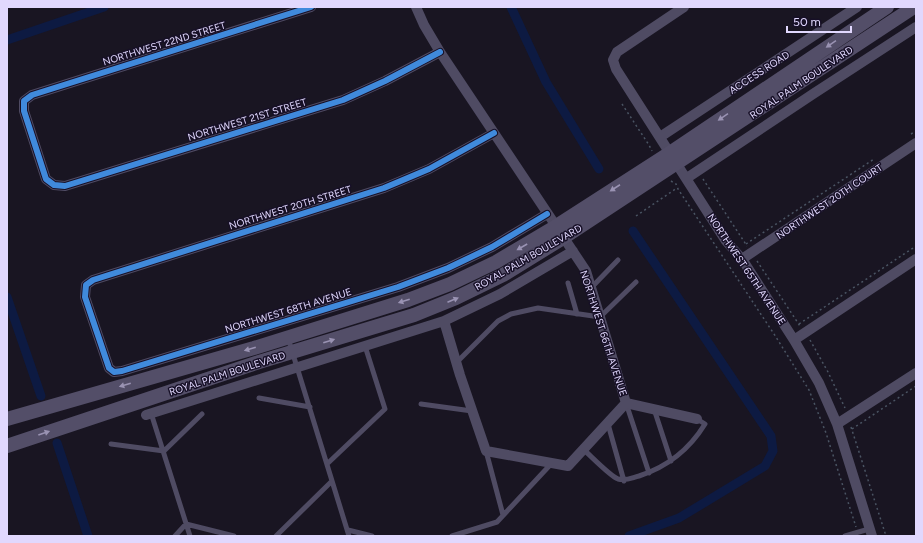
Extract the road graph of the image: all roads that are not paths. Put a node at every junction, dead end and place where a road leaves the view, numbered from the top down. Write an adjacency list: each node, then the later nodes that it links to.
1 (311, 7): 15 (street, NORTHWEST 22ND STREET)
2 (416, 7): 9 (street, NORTHWEST 66TH AVENUE)
3 (684, 7): 11 (street, NORTHWEST 65TH AVENUE)
4 (857, 7): 11 (street, ACCESS ROAD)
5 (887, 7): 13 (main road, ROYAL PALM BOULEVARD, one-way to 13)
6 (914, 7): 7 (main road, ROYAL PALM BOULEVARD)
7 (901, 12): 13 (main road, ROYAL PALM BOULEVARD)
8 (913, 29): 14 (street)
9 (440, 52): 10 (street, NORTHWEST 66TH AVENUE); 15 (street, NORTHWEST 21ST STREET)
10 (494, 133): 16 (street, NORTHWEST 66TH AVENUE); 24 (street, NORTHWEST 20TH STREET)
11 (660, 137): 13 (street, NORTHWEST 65TH AVENUE)
12 (913, 139): 19 (street, NORTHWEST 20TH COURT)
13 (674, 158): 14 (street, NORTHWEST 65TH AVENUE); 17 (main road, ROYAL PALM BOULEVARD)
14 (686, 178): 19 (street, NORTHWEST 65TH AVENUE)
15 (54, 185)
16 (547, 214): 17 (street, NORTHWEST 66TH AVENUE); 24 (street, NORTHWEST 68TH AVENUE)
17 (559, 233): 18 (street, NORTHWEST 66TH AVENUE); 29 (main road, ROYAL PALM BOULEVARD, one-way to 29); 32 (main road, ROYAL PALM BOULEVARD, one-way to 17)
18 (573, 251): 25 (street, NORTHWEST 66TH AVENUE); 28 (street)
19 (742, 259): 30 (street, NORTHWEST 65TH AVENUE)
20 (916, 259): 30 (street)
21 (618, 260): 25 (lane)
22 (636, 282): 27 (lane)
23 (568, 283): 26 (lane)
24 (86, 285)
25 (591, 288): 27 (street, NORTHWEST 66TH AVENUE)
26 (577, 314): 27 (lane); 33 (lane)
27 (600, 317): 37 (street, NORTHWEST 66TH AVENUE)
28 (444, 321): 31 (street); 33 (street)
29 (287, 338): 32 (lane); 44 (main road, ROYAL PALM BOULEVARD, one-way to 44)
30 (794, 340): 47 (street, NORTHWEST 65TH AVENUE)
31 (365, 346): 34 (street); 55 (lane)
32 (292, 352): 34 (lane); 49 (main road, ROYAL PALM BOULEVARD, one-way to 32)
33 (456, 363): 41 (street)
34 (297, 367): 39 (lane); 42 (street)
35 (916, 373): 47 (street)
36 (258, 398): 39 (lane)
37 (626, 403): 40 (street); 46 (street, NORTHWEST 66TH AVENUE); 56 (lane)
38 (421, 404): 41 (lane)
39 (310, 407): 55 (lane)
40 (654, 409): 45 (street); 53 (lane)
41 (472, 410): 52 (street)
42 (149, 414): 51 (lane)
43 (202, 414): 51 (lane)
44 (7, 419)
45 (698, 419): 53 (lane)
46 (607, 423): 50 (street, NORTHWEST 66TH AVENUE); 57 (lane)
47 (837, 424): 62 (street, NORTHWEST 65TH AVENUE)
48 (111, 444): 51 (lane)
49 (7, 446)
50 (584, 449): 54 (street, NORTHWEST 66TH AVENUE); 57 (lane)
51 (164, 451): 60 (lane)
52 (486, 451): 54 (street, NORTHWEST 66TH AVENUE); 59 (lane)
53 (671, 461): 56 (lane)
54 (552, 463): 59 (lane)
55 (327, 464): 58 (lane)
56 (649, 472): 57 (lane)
57 (624, 480)
58 (332, 481): 61 (lane); 66 (lane)
59 (503, 515): 69 (lane)
60 (186, 524): 63 (lane); 64 (lane); 65 (lane)
61 (348, 530): 67 (lane); 68 (lane)
62 (870, 533): 70 (lane)
63 (175, 536)
64 (190, 536)
65 (234, 536)
66 (276, 536)
67 (349, 536)
68 (372, 536)
69 (452, 536)
70 (846, 536)

